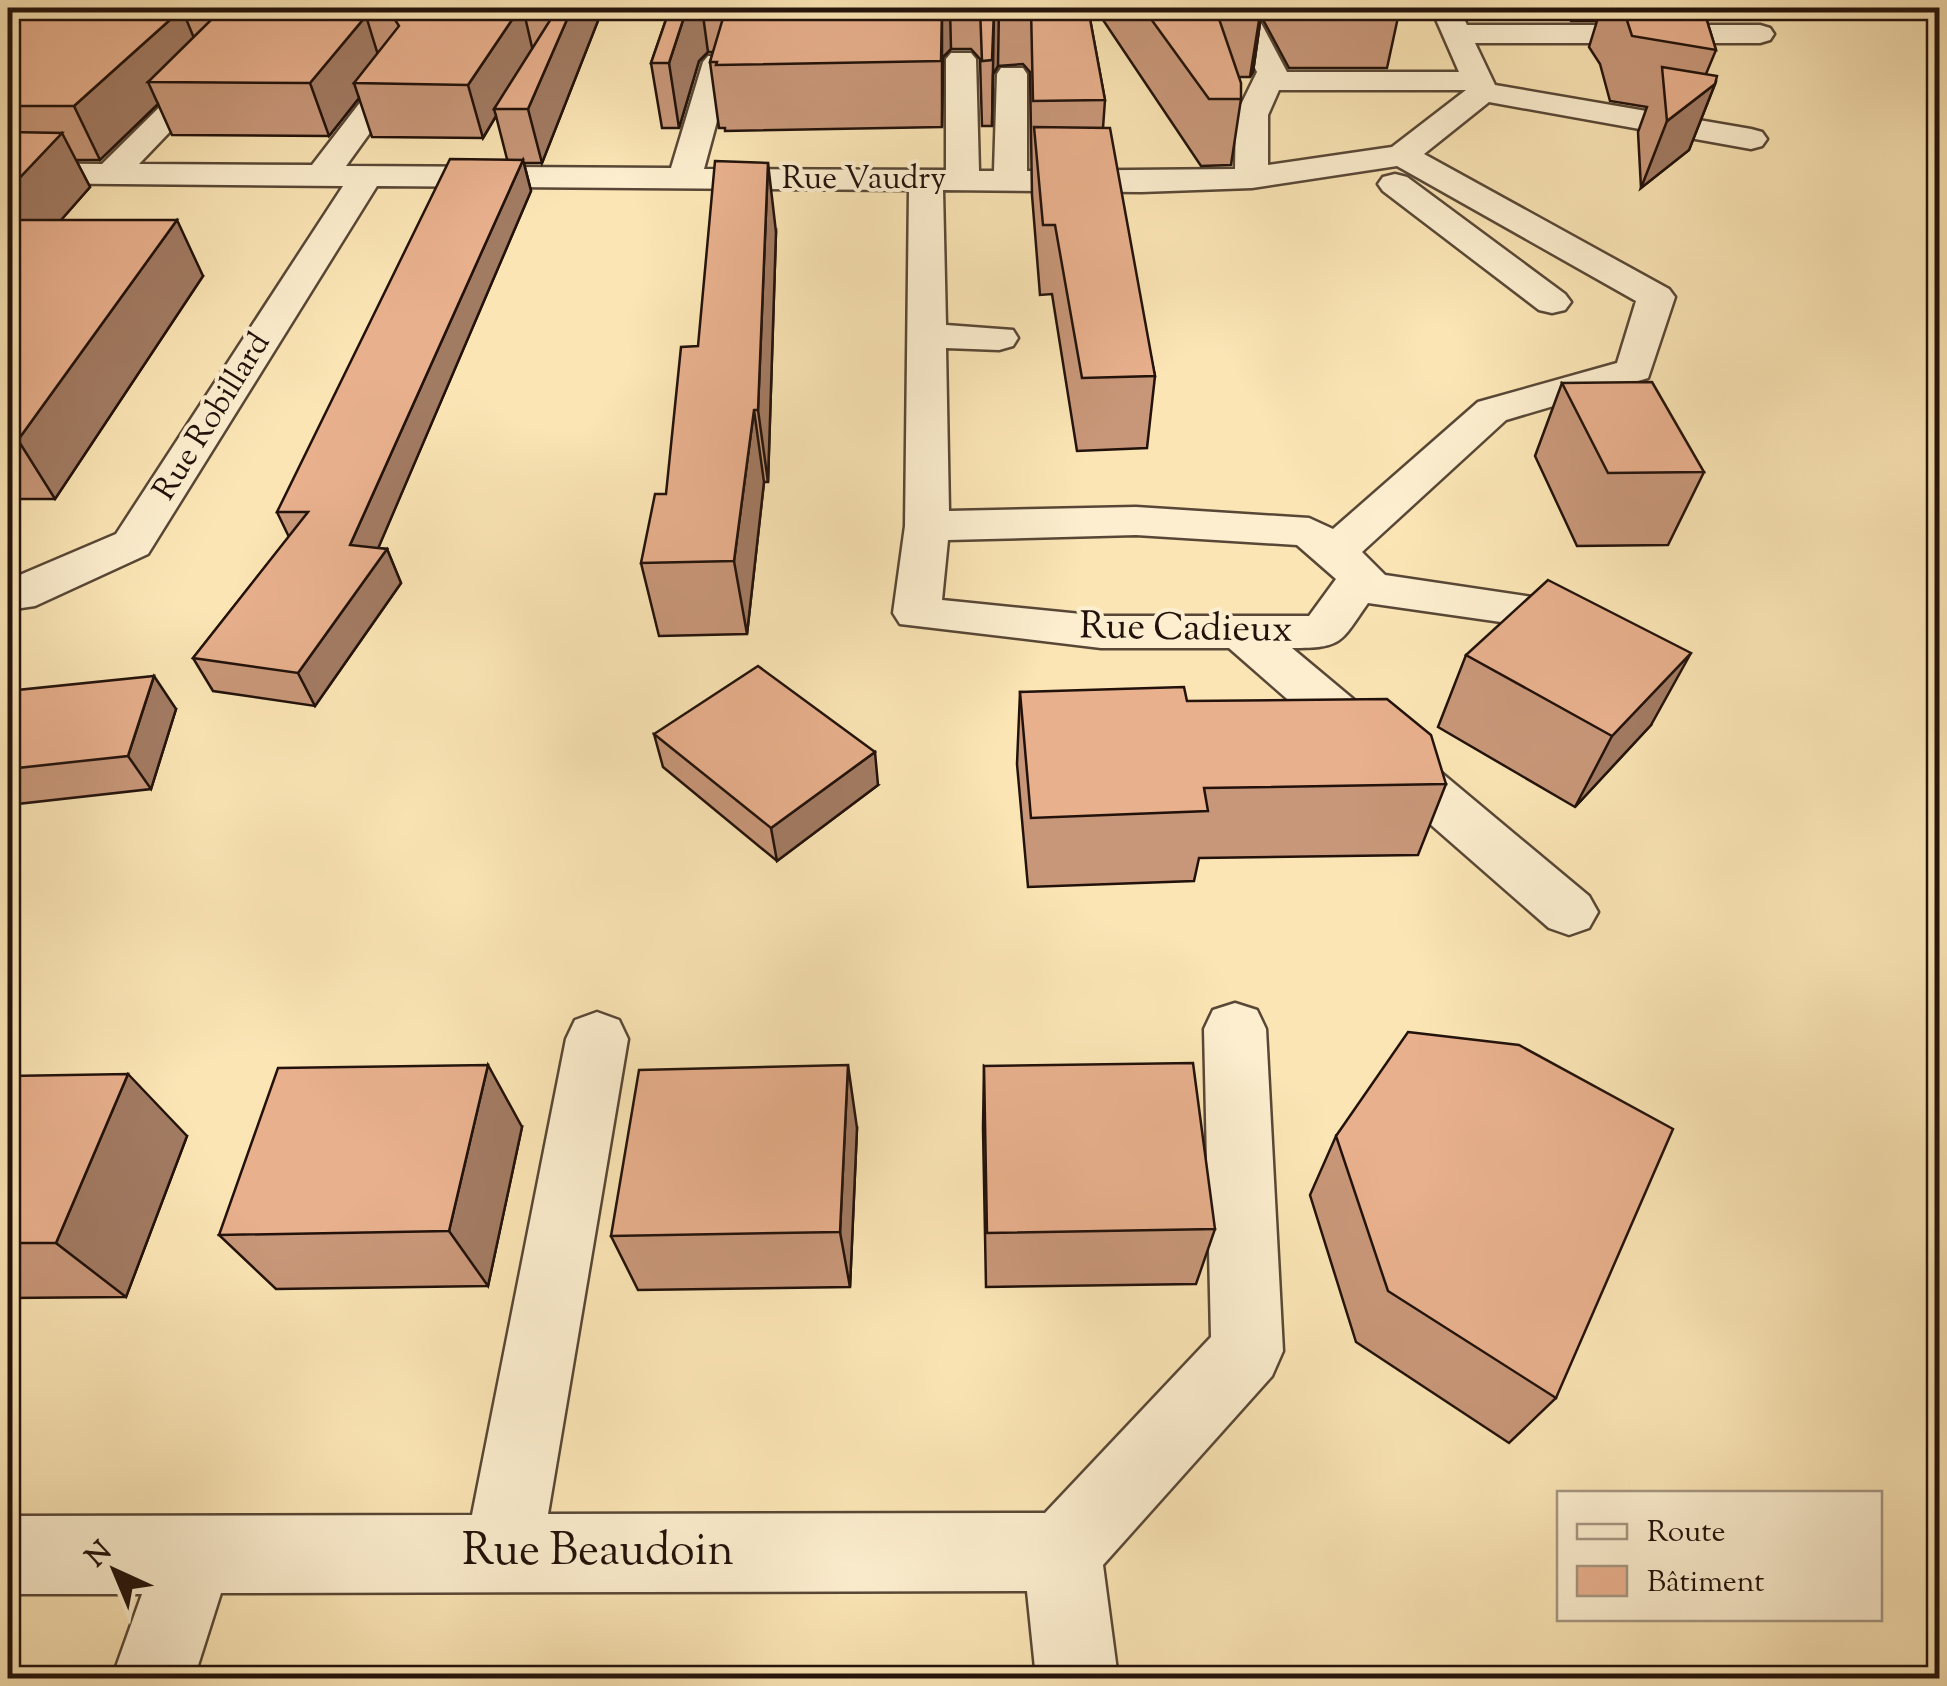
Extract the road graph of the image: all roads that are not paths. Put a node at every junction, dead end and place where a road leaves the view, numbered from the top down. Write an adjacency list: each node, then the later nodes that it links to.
1 (1239, 8): 9 (street)
2 (1451, 21): 3 (street); 10 (street)
3 (1760, 34)
4 (961, 58): 21 (street, Rue Cadieux)
5 (718, 62): 19 (street)
6 (214, 70): 15 (street)
7 (1012, 74): 22 (street)
8 (396, 76): 16 (street)
9 (1268, 81): 10 (street); 20 (street)
10 (1481, 86): 11 (street); 13 (street, Rue Vaudry)
11 (1750, 140)
12 (498, 144): 18 (street)
13 (1383, 158): 20 (street, Rue Vaudry); 23 (street); 27 (street)
14 (8, 173): 15 (street, Rue Vaudry)
15 (111, 174): 16 (street, Rue Vaudry)
16 (322, 176): 17 (street, Rue Vaudry)
17 (366, 176): 18 (street, Rue Vaudry); 28 (street, Rue Robillard)
18 (478, 177): 19 (street, Rue Vaudry)
19 (686, 178): 21 (street, Rue Vaudry)
20 (1252, 178): 22 (street, Rue Vaudry)
21 (944, 180): 22 (street, Rue Vaudry); 24 (street, Rue Cadieux)
22 (1010, 181)
23 (1552, 302)
24 (927, 336): 25 (street); 26 (street, Rue Cadieux)
25 (999, 338)
26 (926, 526): 27 (street); 30 (street, Rue Cadieux)
27 (1344, 569): 29 (street); 30 (street, Rue Cadieux)
28 (8, 595)
29 (1522, 609)
30 (1241, 632): 31 (street)
31 (1568, 912)
32 (1235, 1028): 34 (street)
33 (597, 1039): 35 (street)
34 (1062, 1552): 35 (street, Rue Beaudoin); 39 (street)
35 (503, 1553): 37 (street, Rue Beaudoin)
36 (8, 1555): 37 (street, Rue Beaudoin)
37 (194, 1556): 38 (street)
38 (153, 1678)
39 (1078, 1678)

